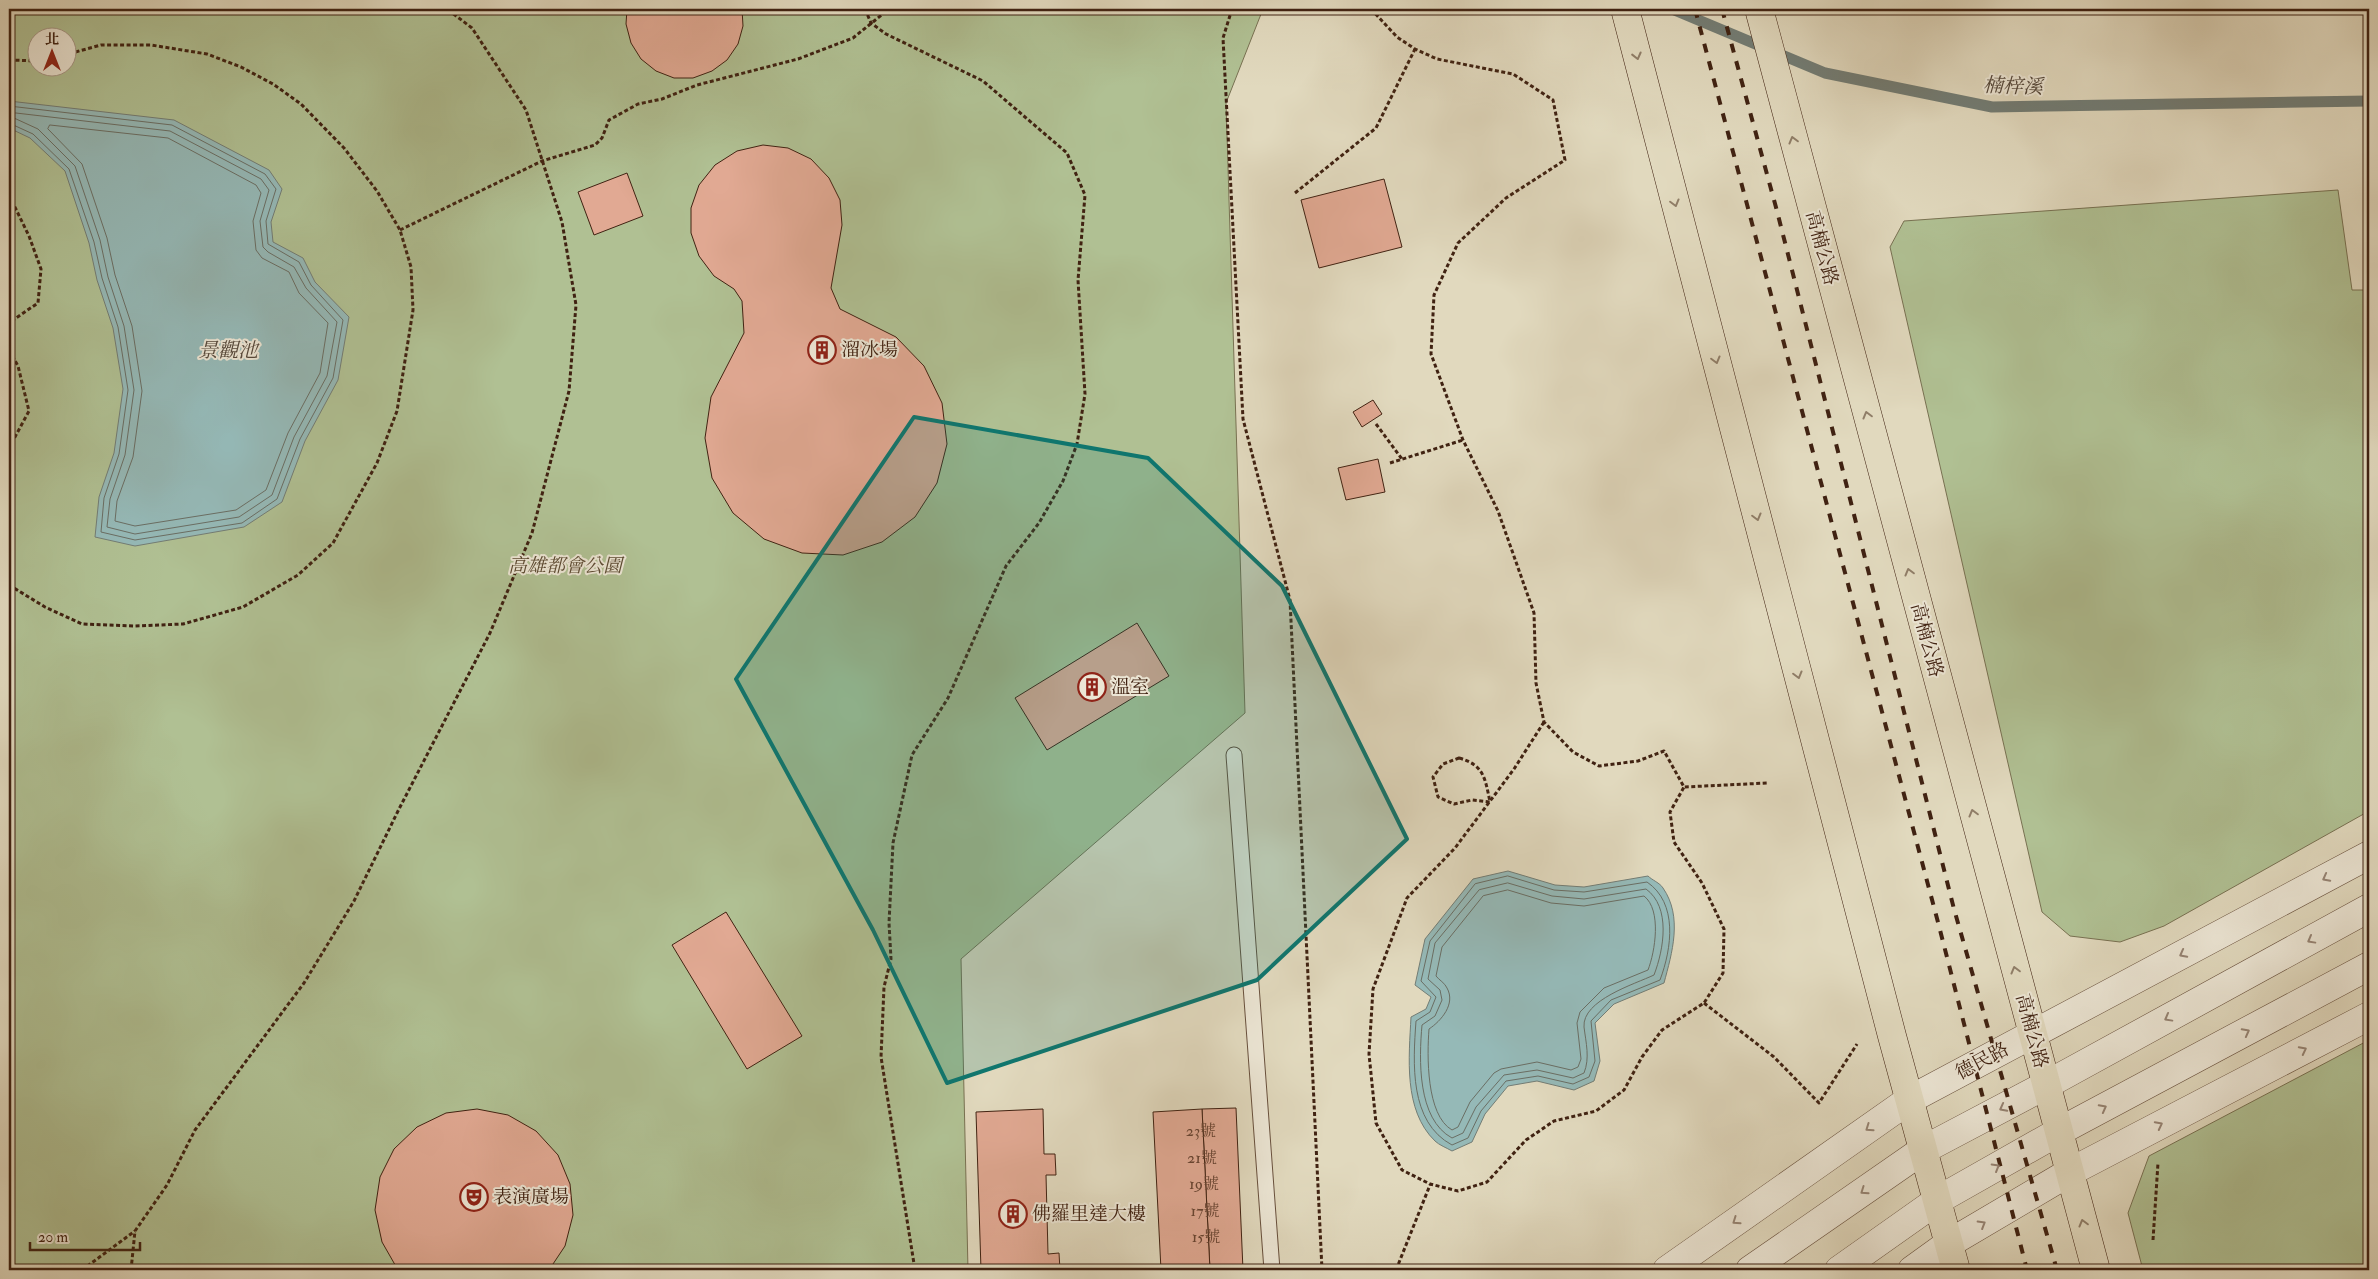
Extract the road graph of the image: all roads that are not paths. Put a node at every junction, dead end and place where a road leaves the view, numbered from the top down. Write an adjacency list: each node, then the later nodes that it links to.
1 (1625, 9): 10 (main road, one-way to 10)
2 (1759, 9): 8 (main road, 高楠公路, one-way to 2)
3 (1234, 755): 16 (lane)
4 (2369, 855): 8 (street, 德民路, one-way to 8)
5 (2369, 908): 9 (street, one-way to 9)
6 (2369, 966): 11 (street, one-way to 6)
7 (2369, 1016): 13 (street, one-way to 7)
8 (2032, 1034): 9 (main road, 高楠公路); 10 (street, 德民路)
9 (2046, 1085): 11 (main road, 高楠公路); 12 (street, one-way to 12)
10 (1909, 1100): 12 (main road); 17 (street, 德民路, one-way to 17)
11 (2060, 1131): 13 (main road, 高楠公路); 14 (street, one-way to 11)
12 (1923, 1150): 14 (main road); 18 (street, one-way to 18)
13 (2070, 1172): 15 (street, one-way to 13); 22 (main road, 高楠公路, one-way to 13)
14 (1938, 1200): 15 (main road); 19 (street)
15 (1948, 1244): 20 (street); 21 (main road)
16 (1272, 1270)
17 (1667, 1270)
18 (1750, 1270)
19 (1839, 1270)
20 (1912, 1270)
21 (1956, 1270)
22 (2096, 1270)

